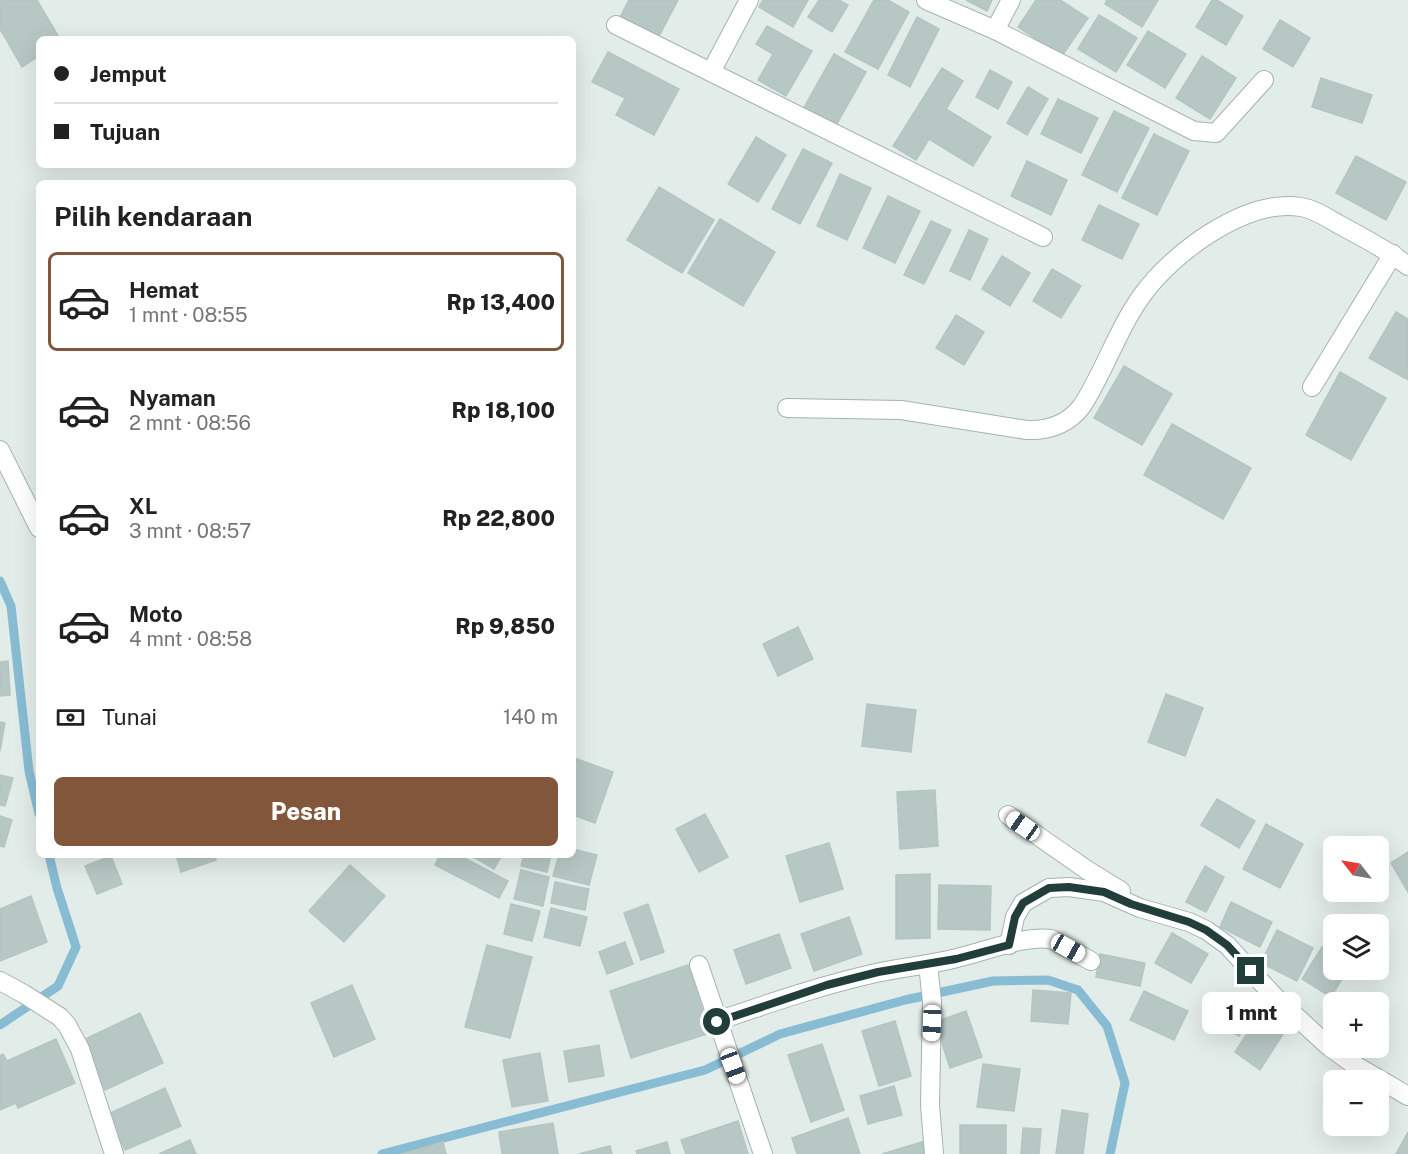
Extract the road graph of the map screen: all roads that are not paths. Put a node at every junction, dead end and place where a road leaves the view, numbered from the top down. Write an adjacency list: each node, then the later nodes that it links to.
1 (749, 0): 6 (street)
2 (926, 0): 5 (street)
3 (1011, 0): 5 (street)
4 (616, 26): 6 (street)
5 (995, 30): 7 (street)
6 (711, 72): 8 (street)
7 (1264, 80)
8 (1043, 237)
9 (1393, 254): 10 (street); 11 (street); 12 (street)
10 (1408, 266)
11 (1312, 387)
12 (787, 408)
13 (0, 450): 14 (street)
14 (36, 522)
15 (1008, 815): 16 (street)
16 (1158, 913): 17 (street); 23 (street)
17 (1009, 945): 18 (street); 20 (street)
18 (1091, 961)
19 (699, 964): 22 (street)
20 (928, 967): 22 (street); 26 (street)
21 (0, 981): 24 (street)
22 (717, 1022): 25 (street)
23 (1408, 1096)
24 (114, 1154)
25 (763, 1154)
26 (934, 1154)

